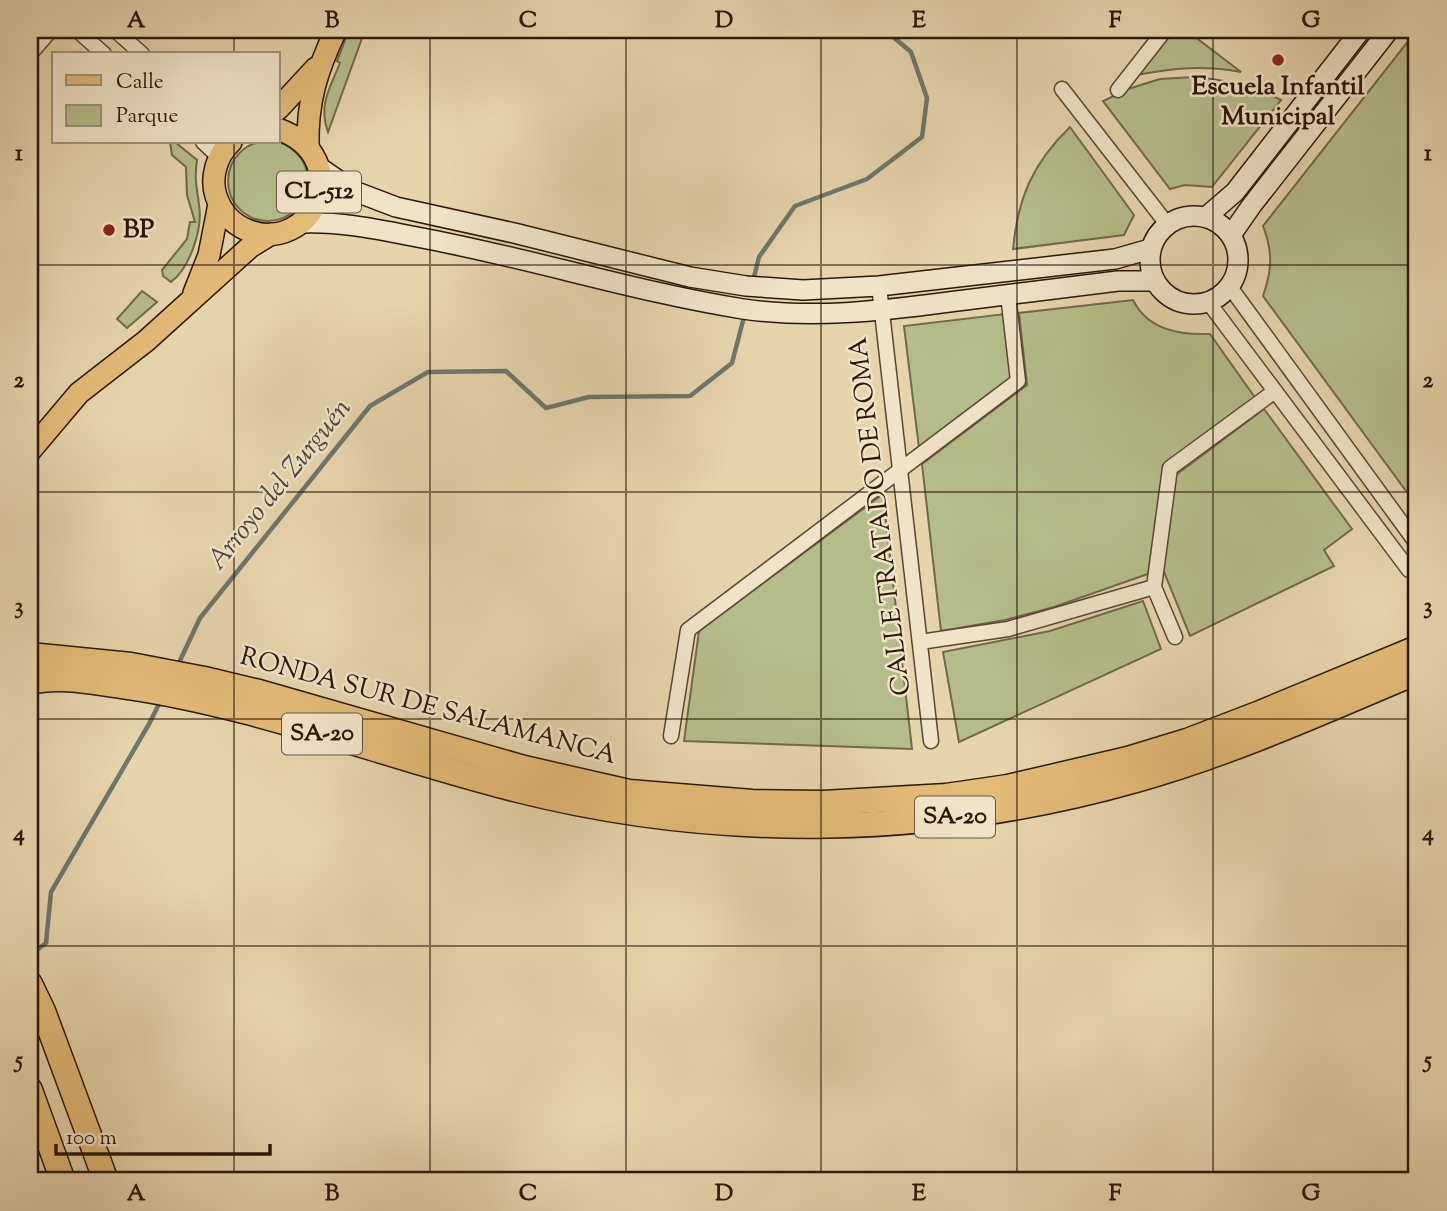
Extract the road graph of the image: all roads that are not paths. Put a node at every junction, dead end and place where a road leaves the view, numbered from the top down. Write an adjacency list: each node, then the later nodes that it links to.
1 (51, 30): 10 (street)
2 (77, 30): 8 (street)
3 (115, 30): 9 (street)
4 (337, 30): 11 (main road, CL-512)
5 (1166, 30): 13 (street)
6 (1360, 30): 20 (main road)
7 (1389, 30): 24 (main road)
8 (102, 52)
9 (140, 52)
10 (30, 54)
11 (322, 61): 14 (main road, CL-512); 16 (main road, CL-512)
12 (1062, 89): 22 (street)
13 (1118, 90)
14 (280, 107)
15 (280, 130): 16 (main road, CL-512)
16 (308, 146): 18 (main road, CL-512)
17 (225, 149): 19 (main road, CL-512)
18 (319, 167): 21 (main road, CL-512); 27 (main road)
19 (219, 204): 23 (main road, CL-512); 30 (main road, CL-512)
20 (1206, 217): 22 (main road); 24 (main road)
21 (301, 223): 23 (main road, CL-512); 32 (main road)
22 (1167, 224): 25 (main road)
23 (271, 234): 30 (main road, CL-512)
24 (1231, 235): 28 (main road)
25 (1150, 249): 26 (main road); 27 (main road)
26 (1153, 281): 29 (main road); 31 (main road)
27 (879, 286): 32 (street, CALLE TRATADO DE ROMA)
28 (1230, 287): 31 (main road); 36 (street)
29 (1008, 295): 32 (main road); 35 (street)
30 (192, 297): 34 (main road, CL-512)
31 (1209, 303): 33 (street)
32 (882, 310): 35 (street, CALLE TRATADO DE ROMA)
33 (1275, 391): 37 (street); 38 (street)
34 (30, 451)
35 (900, 471): 41 (street, CALLE TRATADO DE ROMA); 50 (street)
36 (1417, 544)
37 (1409, 570)
38 (1153, 587): 39 (street); 41 (street)
39 (1175, 637)
40 (1417, 638): 48 (highway)
41 (920, 642): 51 (street, CALLE TRATADO DE ROMA)
42 (1417, 648): 48 (highway, RONDA SUR DE SALAMANCA / SA-20)
43 (30, 655): 45 (highway, RONDA SUR DE SALAMANCA / SA-20)
44 (1417, 672): 49 (highway, RONDA SUR DE SALAMANCA / SA-20)
45 (147, 679): 46 (highway, RONDA SUR DE SALAMANCA / SA-20); 52 (highway, RONDA SUR DE SALAMANCA / SA-20)
46 (30, 682)
47 (1417, 691): 49 (highway)
48 (1312, 693): 52 (highway, RONDA SUR DE SALAMANCA / SA-20)
49 (1269, 734): 52 (highway, RONDA SUR DE SALAMANCA / SA-20)
50 (671, 736)
51 (931, 741)
52 (465, 764)
53 (30, 984): 55 (highway)
54 (30, 1090): 56 (highway)
55 (103, 1171)
56 (61, 1176)

